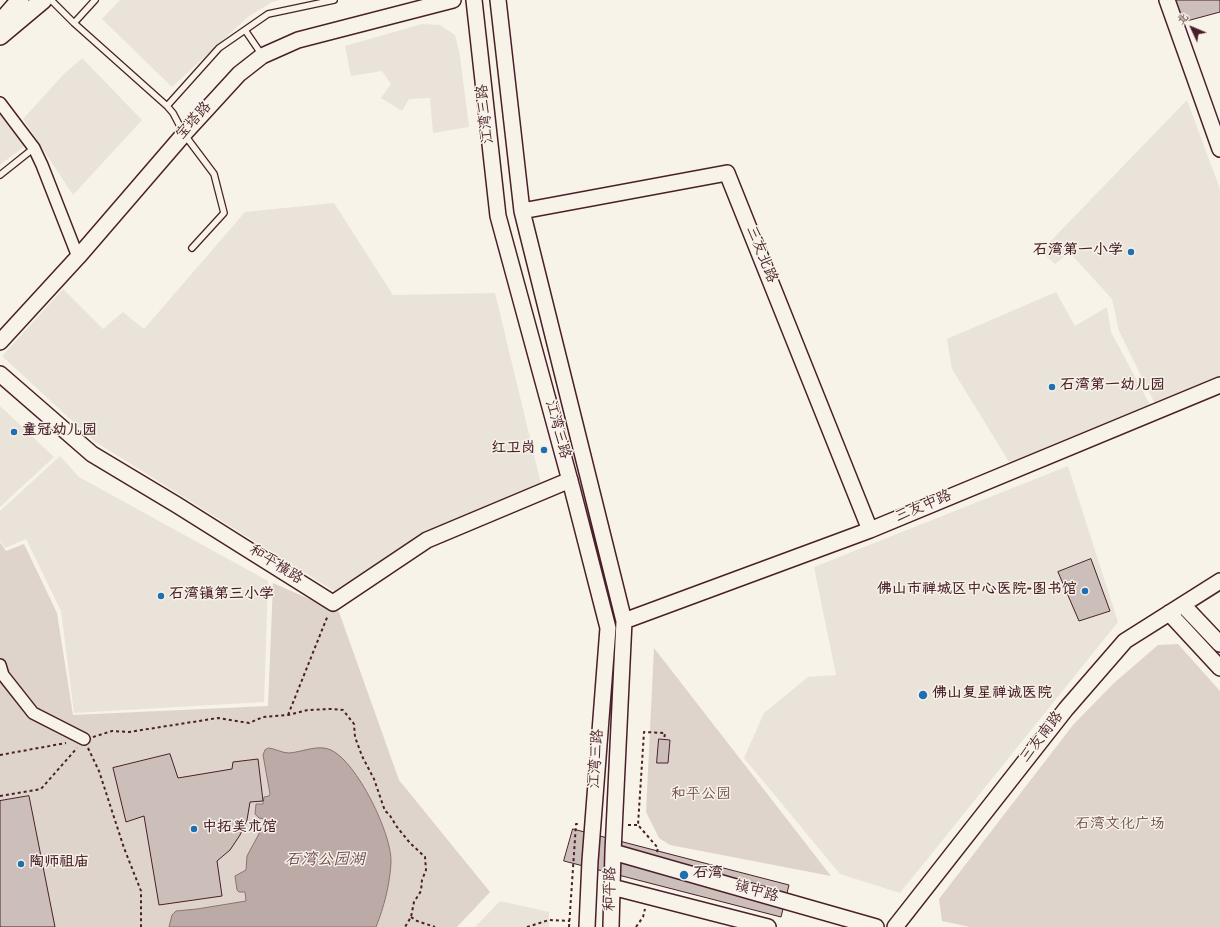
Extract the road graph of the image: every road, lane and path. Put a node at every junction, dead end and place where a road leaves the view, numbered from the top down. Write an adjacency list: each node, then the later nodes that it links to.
1 (20, 0): 10 (main road)
2 (43, 0): 13 (main road)
3 (50, 0): 11 (lane)
4 (95, 0): 11 (lane)
5 (334, 0): 12 (lane)
6 (453, 0): 14 (street, 宝塔路)
7 (474, 0): 27 (street, 江湾三路)
8 (498, 0): 21 (street, 江湾三路)
9 (1167, 0): 19 (street)
10 (0, 23)
11 (74, 23): 16 (lane)
12 (245, 30): 14 (lane); 16 (lane)
13 (0, 36)
14 (262, 56): 17 (street, 宝塔路)
15 (0, 103): 18 (street)
16 (167, 106): 17 (lane)
17 (184, 134): 22 (lane); 23 (street, 宝塔路)
18 (34, 148): 20 (lane); 23 (street)
19 (1220, 149)
20 (0, 175)
21 (522, 212): 28 (street, 三友北路); 33 (street, 江湾三路)
22 (192, 248)
23 (78, 257): 24 (street, 宝塔路)
24 (0, 342)
25 (0, 374): 30 (street, 和平横路)
26 (1220, 384): 28 (street, 三友中路)
27 (570, 480): 30 (street); 45 (street, 江湾三路)
28 (870, 530): 33 (street, 三友中路)
29 (1220, 581): 31 (street, 三友南路)
30 (333, 603): 37 (path)
31 (1183, 605): 32 (street, 三友南路); 34 (street)
32 (1169, 613): 36 (street); 60 (street, 三友南路)
33 (624, 621): 44 (street, 江湾三路)
34 (1220, 644)
35 (0, 665): 38 (street)
36 (1220, 668)
37 (288, 715): 38 (path); 47 (path)
38 (84, 739): 40 (path); 41 (path); 50 (path)
39 (664, 740): 43 (path)
40 (0, 755)
41 (0, 796)
42 (576, 824): 49 (path)
43 (658, 848)
44 (613, 852): 45 (street); 46 (street, 和平路); 59 (street, 镇中路)
45 (590, 861): 46 (street); 55 (street, 和平路)
46 (612, 887): 56 (street, 和平路); 58 (street, 镇中路)
47 (410, 917): 51 (path); 52 (path)
48 (643, 917): 57 (path)
49 (570, 921): 53 (path); 54 (path)
50 (141, 927)
51 (405, 927)
52 (435, 927)
53 (527, 927)
54 (569, 927)
55 (586, 927)
56 (611, 927)
57 (636, 927)
58 (768, 927)
59 (876, 927)
60 (895, 927)

